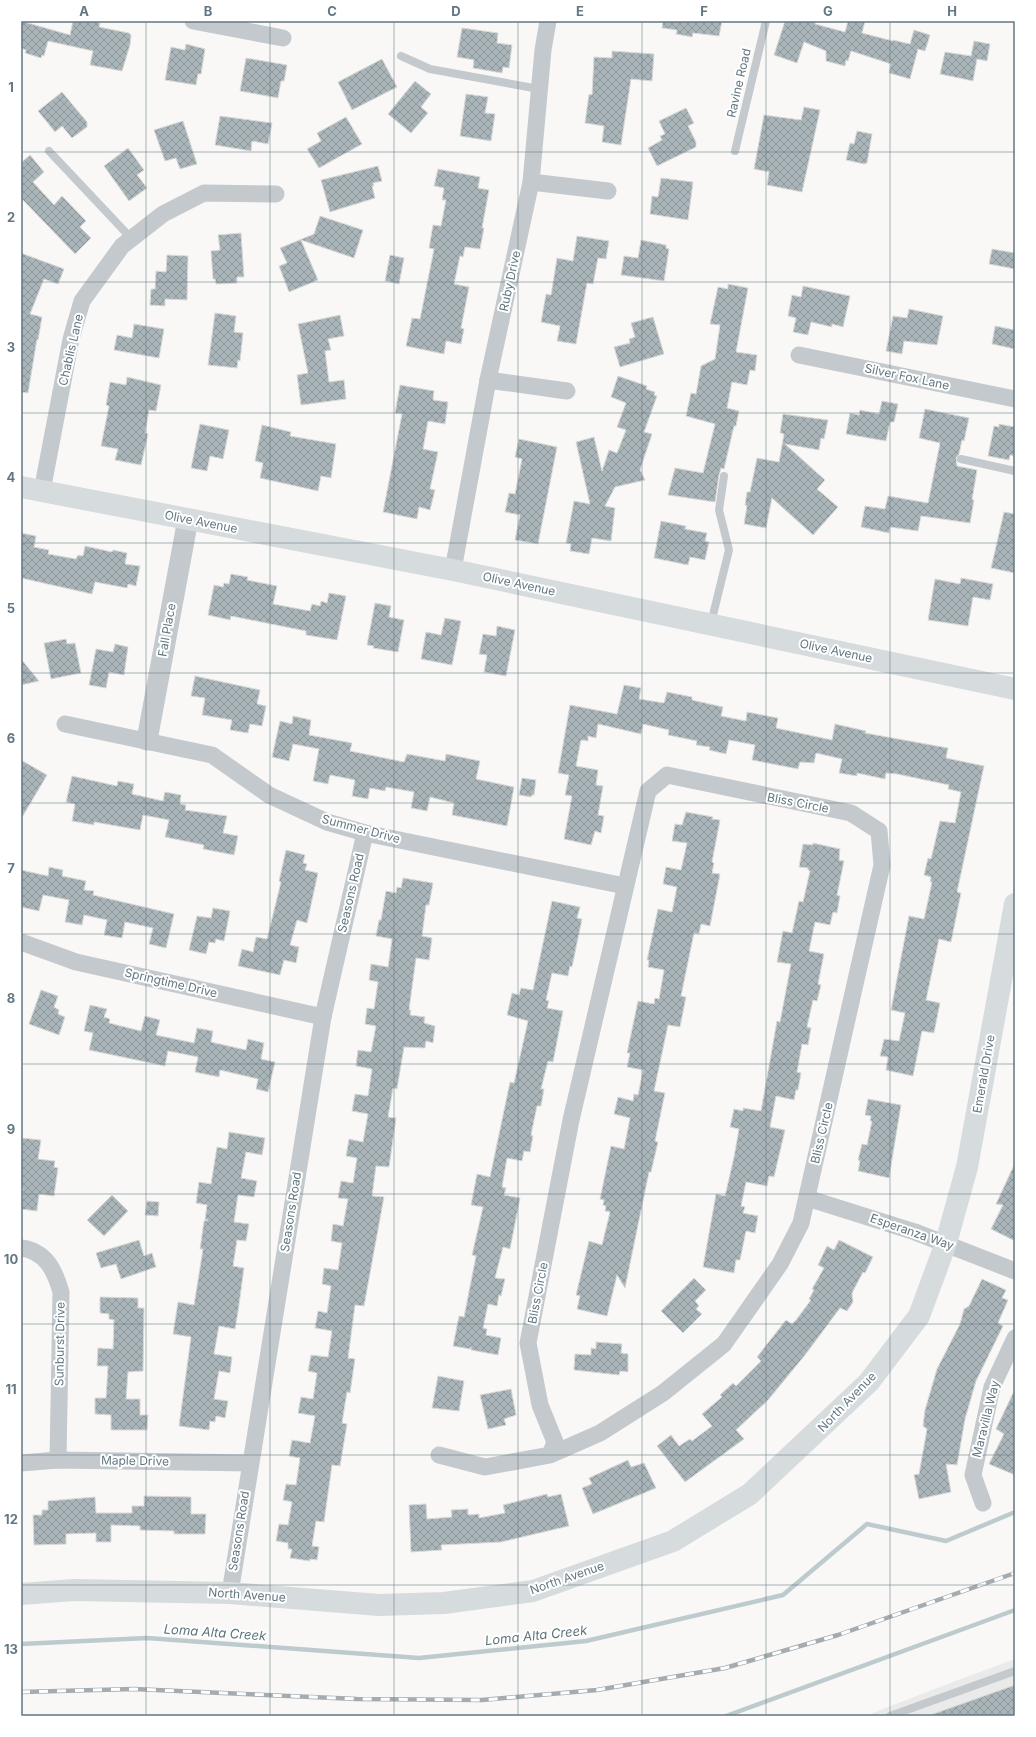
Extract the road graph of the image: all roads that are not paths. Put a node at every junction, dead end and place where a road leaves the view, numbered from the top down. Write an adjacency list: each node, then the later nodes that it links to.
1 (194, 21): 4 (street)
2 (548, 21): 6 (street, Ruby Drive)
3 (766, 21): 8 (lane, Ravine Road)
4 (283, 38)
5 (401, 56): 6 (lane)
6 (539, 89): 9 (street, Ruby Drive)
7 (49, 151): 12 (lane)
8 (735, 151)
9 (531, 182): 10 (street); 14 (street, Ruby Drive)
10 (608, 191)
11 (276, 194): 12 (street, Chablis Lane)
12 (131, 238): 20 (street, Chablis Lane)
13 (799, 355): 16 (street, Silver Fox Lane)
14 (488, 380): 15 (street); 22 (street, Ruby Drive)
15 (567, 391)
16 (1015, 399)
17 (961, 459): 18 (lane)
18 (1015, 471)
19 (724, 476): 23 (lane)
20 (31, 489): 21 (main road, Olive Avenue)
21 (188, 519): 22 (main road, Olive Avenue); 26 (street, Fall Place)
22 (453, 570): 23 (main road, Olive Avenue)
23 (711, 625): 24 (main road, Olive Avenue)
24 (1015, 689)
25 (64, 724): 26 (street, Summer Drive)
26 (148, 740): 27 (street, Summer Drive)
27 (365, 833): 28 (street, Summer Drive); 31 (street, Seasons Road)
28 (625, 886): 32 (street, Bliss Circle); 38 (street, Bliss Circle)
29 (1015, 904): 33 (main road, Emerald Drive)
30 (21, 942): 31 (street, Springtime Drive)
31 (323, 1017): 41 (street, Seasons Road)
32 (807, 1198): 33 (street, Esperanza Way); 38 (street, Bliss Circle)
33 (946, 1243): 35 (street, Esperanza Way); 43 (main road, North Avenue)
34 (21, 1248): 39 (street, Sunburst Drive)
35 (1015, 1271)
36 (1015, 1338): 42 (street, Maravilla Way)
37 (439, 1455): 38 (street, Bliss Circle)
38 (550, 1455)
39 (58, 1460): 40 (street, Maple Drive); 41 (street, Maple Drive)
40 (21, 1463)
41 (250, 1463): 43 (street, Seasons Road)
42 (983, 1503)
43 (230, 1593): 44 (main road, North Avenue)
44 (21, 1594)
45 (1015, 1671): 46 (lane)
46 (890, 1716)

